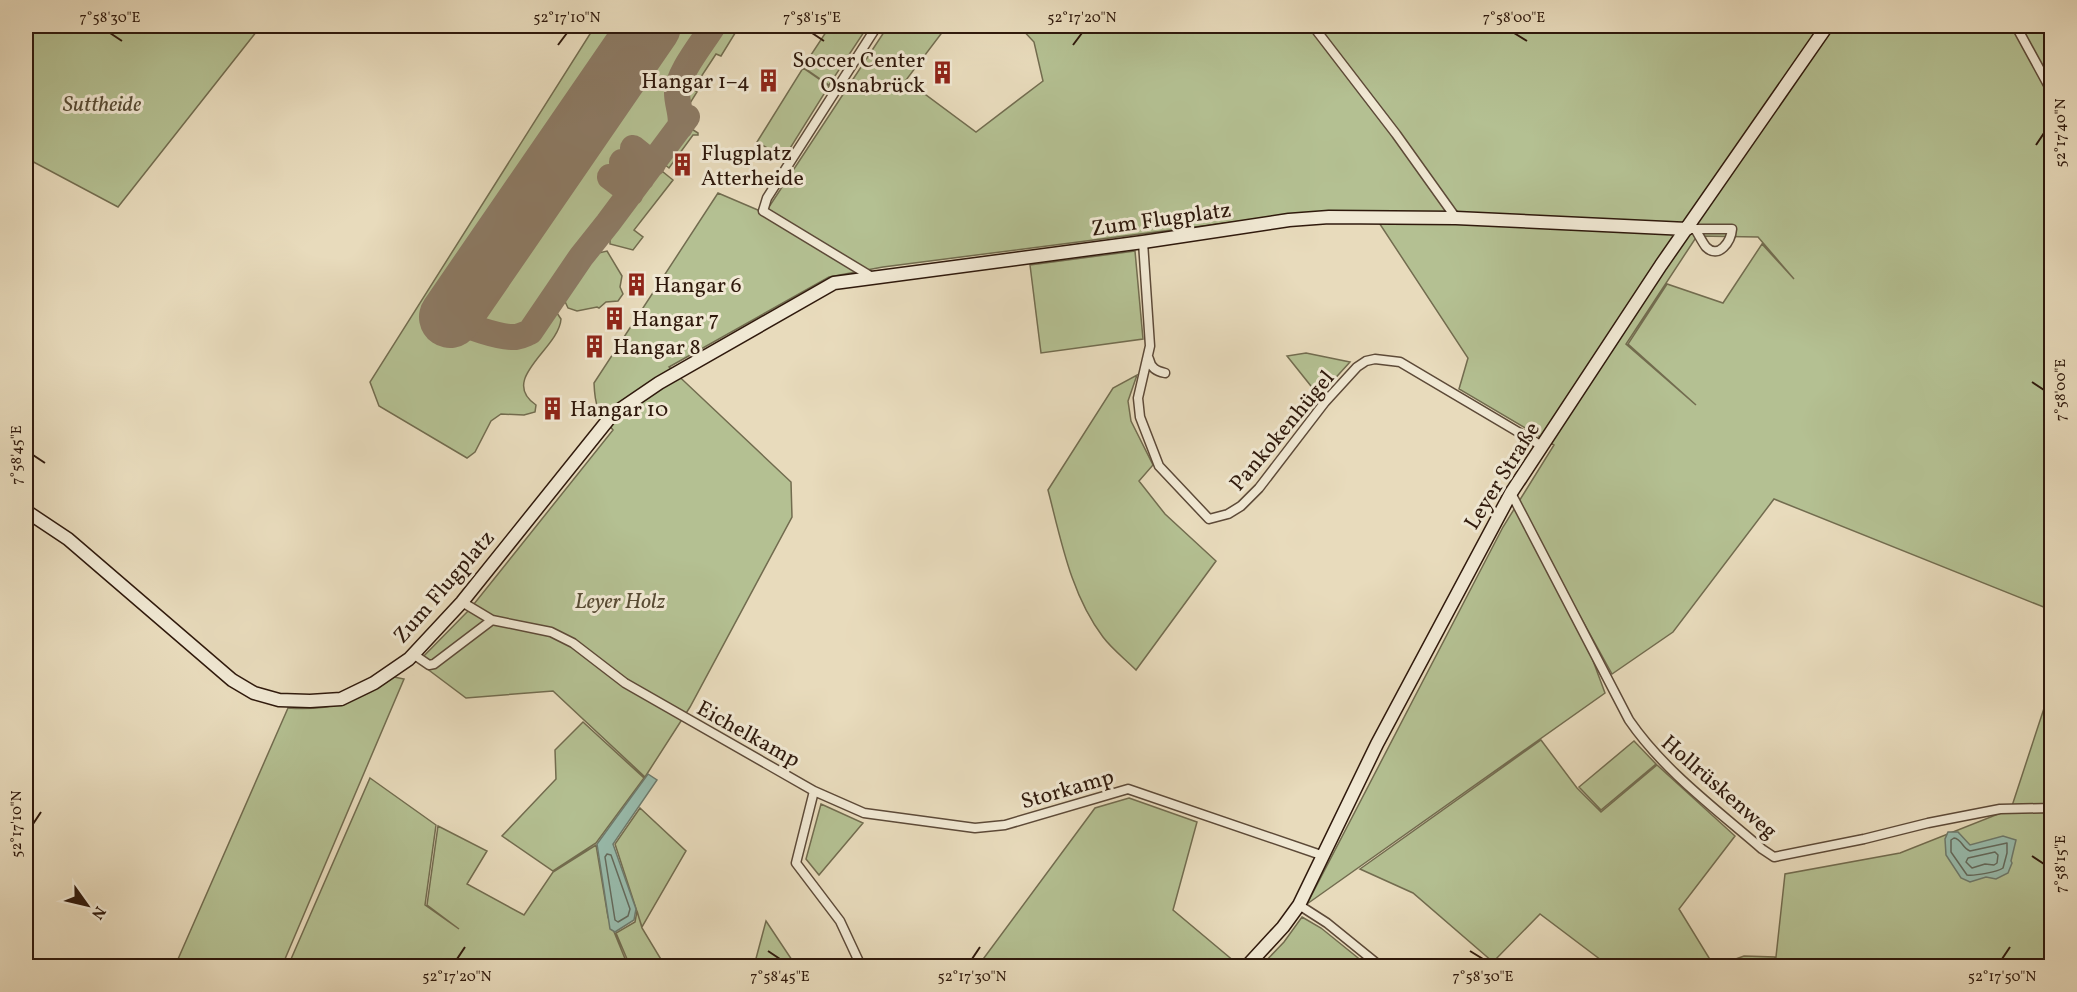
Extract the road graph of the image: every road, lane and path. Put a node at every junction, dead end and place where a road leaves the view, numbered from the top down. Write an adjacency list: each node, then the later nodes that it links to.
1 (877, 26): 9 (street)
2 (1313, 26): 6 (street)
3 (1827, 26): 7 (street, Leyer Straße)
4 (2016, 26): 5 (street)
5 (2052, 92)
6 (1456, 218): 7 (street, Zum Flugplatz); 8 (street, Zum Flugplatz)
7 (1691, 229): 12 (street, Leyer Straße)
8 (1143, 242): 9 (street, Zum Flugplatz); 10 (street, Pankokenhügel)
9 (872, 277): 15 (street, Zum Flugplatz)
10 (1149, 355): 11 (street); 12 (street, Pankokenhügel)
11 (1165, 373)
12 (1542, 446): 13 (street, Leyer Straße)
13 (1510, 493): 19 (street, Hollrüskenweg); 20 (street, Leyer Straße)
14 (26, 511): 17 (street, Zum Flugplatz)
15 (462, 602): 16 (street, Eichelkamp); 17 (street, Zum Flugplatz)
16 (492, 620): 17 (street); 18 (street, Eichelkamp)
17 (413, 654)
18 (814, 791): 20 (street, Storkamp); 22 (street, Eichelkamp)
19 (2052, 808)
20 (1324, 856): 21 (street, Leyer Straße)
21 (1299, 906): 23 (street, Leyer Straße); 24 (street)
22 (861, 966)
23 (1247, 966)
24 (1380, 966)

